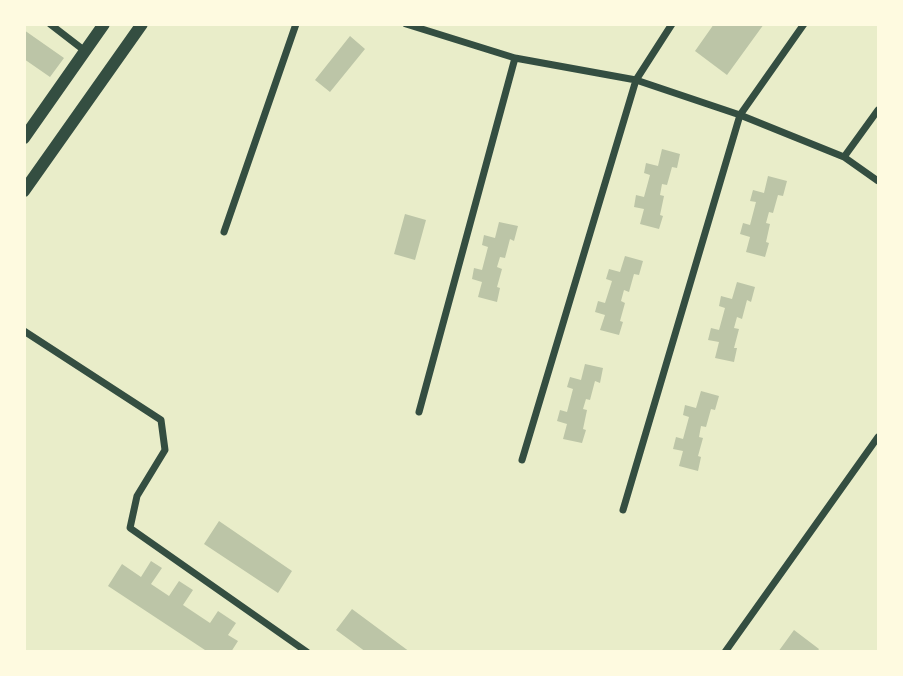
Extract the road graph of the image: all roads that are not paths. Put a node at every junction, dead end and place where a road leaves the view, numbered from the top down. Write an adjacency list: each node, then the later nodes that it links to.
1 (50, 24): 8 (street)
2 (104, 24): 8 (street)
3 (142, 24): 16 (street)
4 (296, 24): 17 (street)
5 (406, 24): 9 (street)
6 (672, 24): 10 (street)
7 (804, 24): 12 (street)
8 (85, 51): 13 (street)
9 (515, 58): 10 (street); 19 (street)
10 (636, 80): 12 (street); 21 (street)
11 (878, 110): 14 (street)
12 (740, 115): 14 (street); 22 (street)
13 (24, 138)
14 (844, 157): 15 (street)
15 (878, 181)
16 (24, 191)
17 (224, 232)
18 (24, 331): 23 (street)
19 (419, 412)
20 (878, 437): 24 (street)
21 (523, 460)
22 (624, 510)
23 (307, 652)
24 (725, 652)

